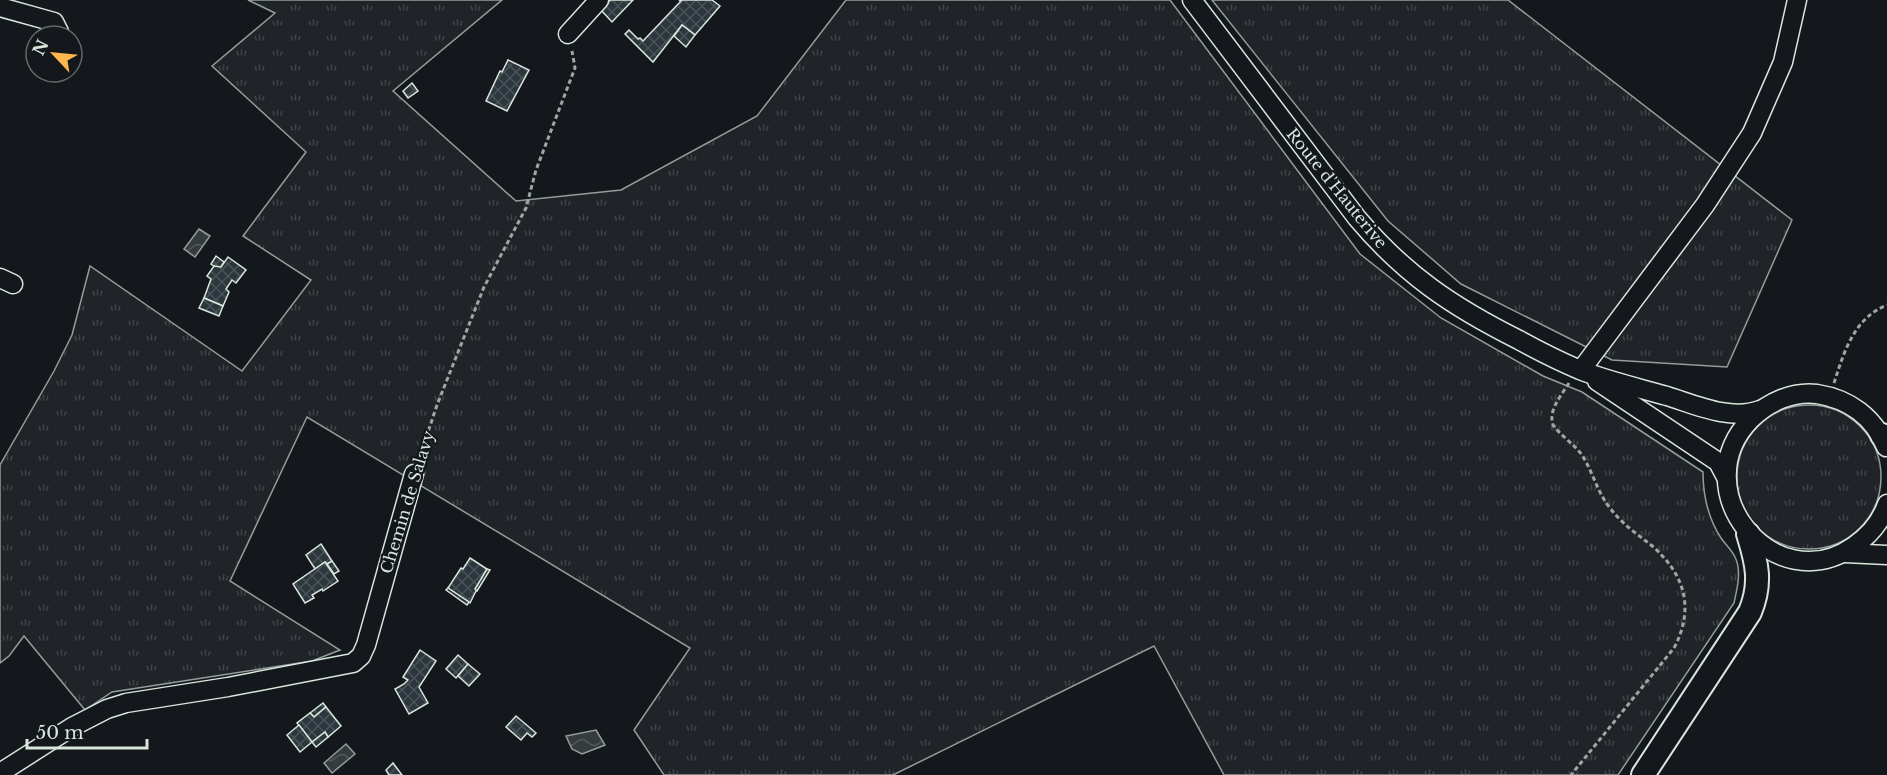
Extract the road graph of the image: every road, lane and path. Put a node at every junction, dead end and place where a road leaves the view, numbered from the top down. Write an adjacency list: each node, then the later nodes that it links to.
1 (598, 0): 6 (street)
2 (1192, 0): 8 (street, Route d'Hauterive)
3 (1797, 0): 8 (street)
4 (0, 7): 5 (street)
5 (55, 24)
6 (568, 34): 12 (path, Chemin de Salavy)
7 (1887, 305): 9 (path)
8 (1581, 370): 10 (street, Route d'Hauterive); 13 (street, Route d'Hauterive); 19 (path)
9 (1831, 396): 10 (street, Route d'Hauterive); 11 (street, Route d'Hauterive)
10 (1760, 410): 13 (street, Route d'Hauterive)
11 (1885, 440)
12 (414, 474): 18 (street, Chemin de Salavy)
13 (1726, 477): 15 (street, Route d'Hauterive)
14 (1887, 504): 16 (street, Route d'Hauterive)
15 (1748, 534): 16 (street, Route d'Hauterive); 20 (main road)
16 (1845, 553): 17 (street, Route d'Hauterive)
17 (1887, 555)
18 (0, 773)
19 (1571, 775)
20 (1643, 775)

